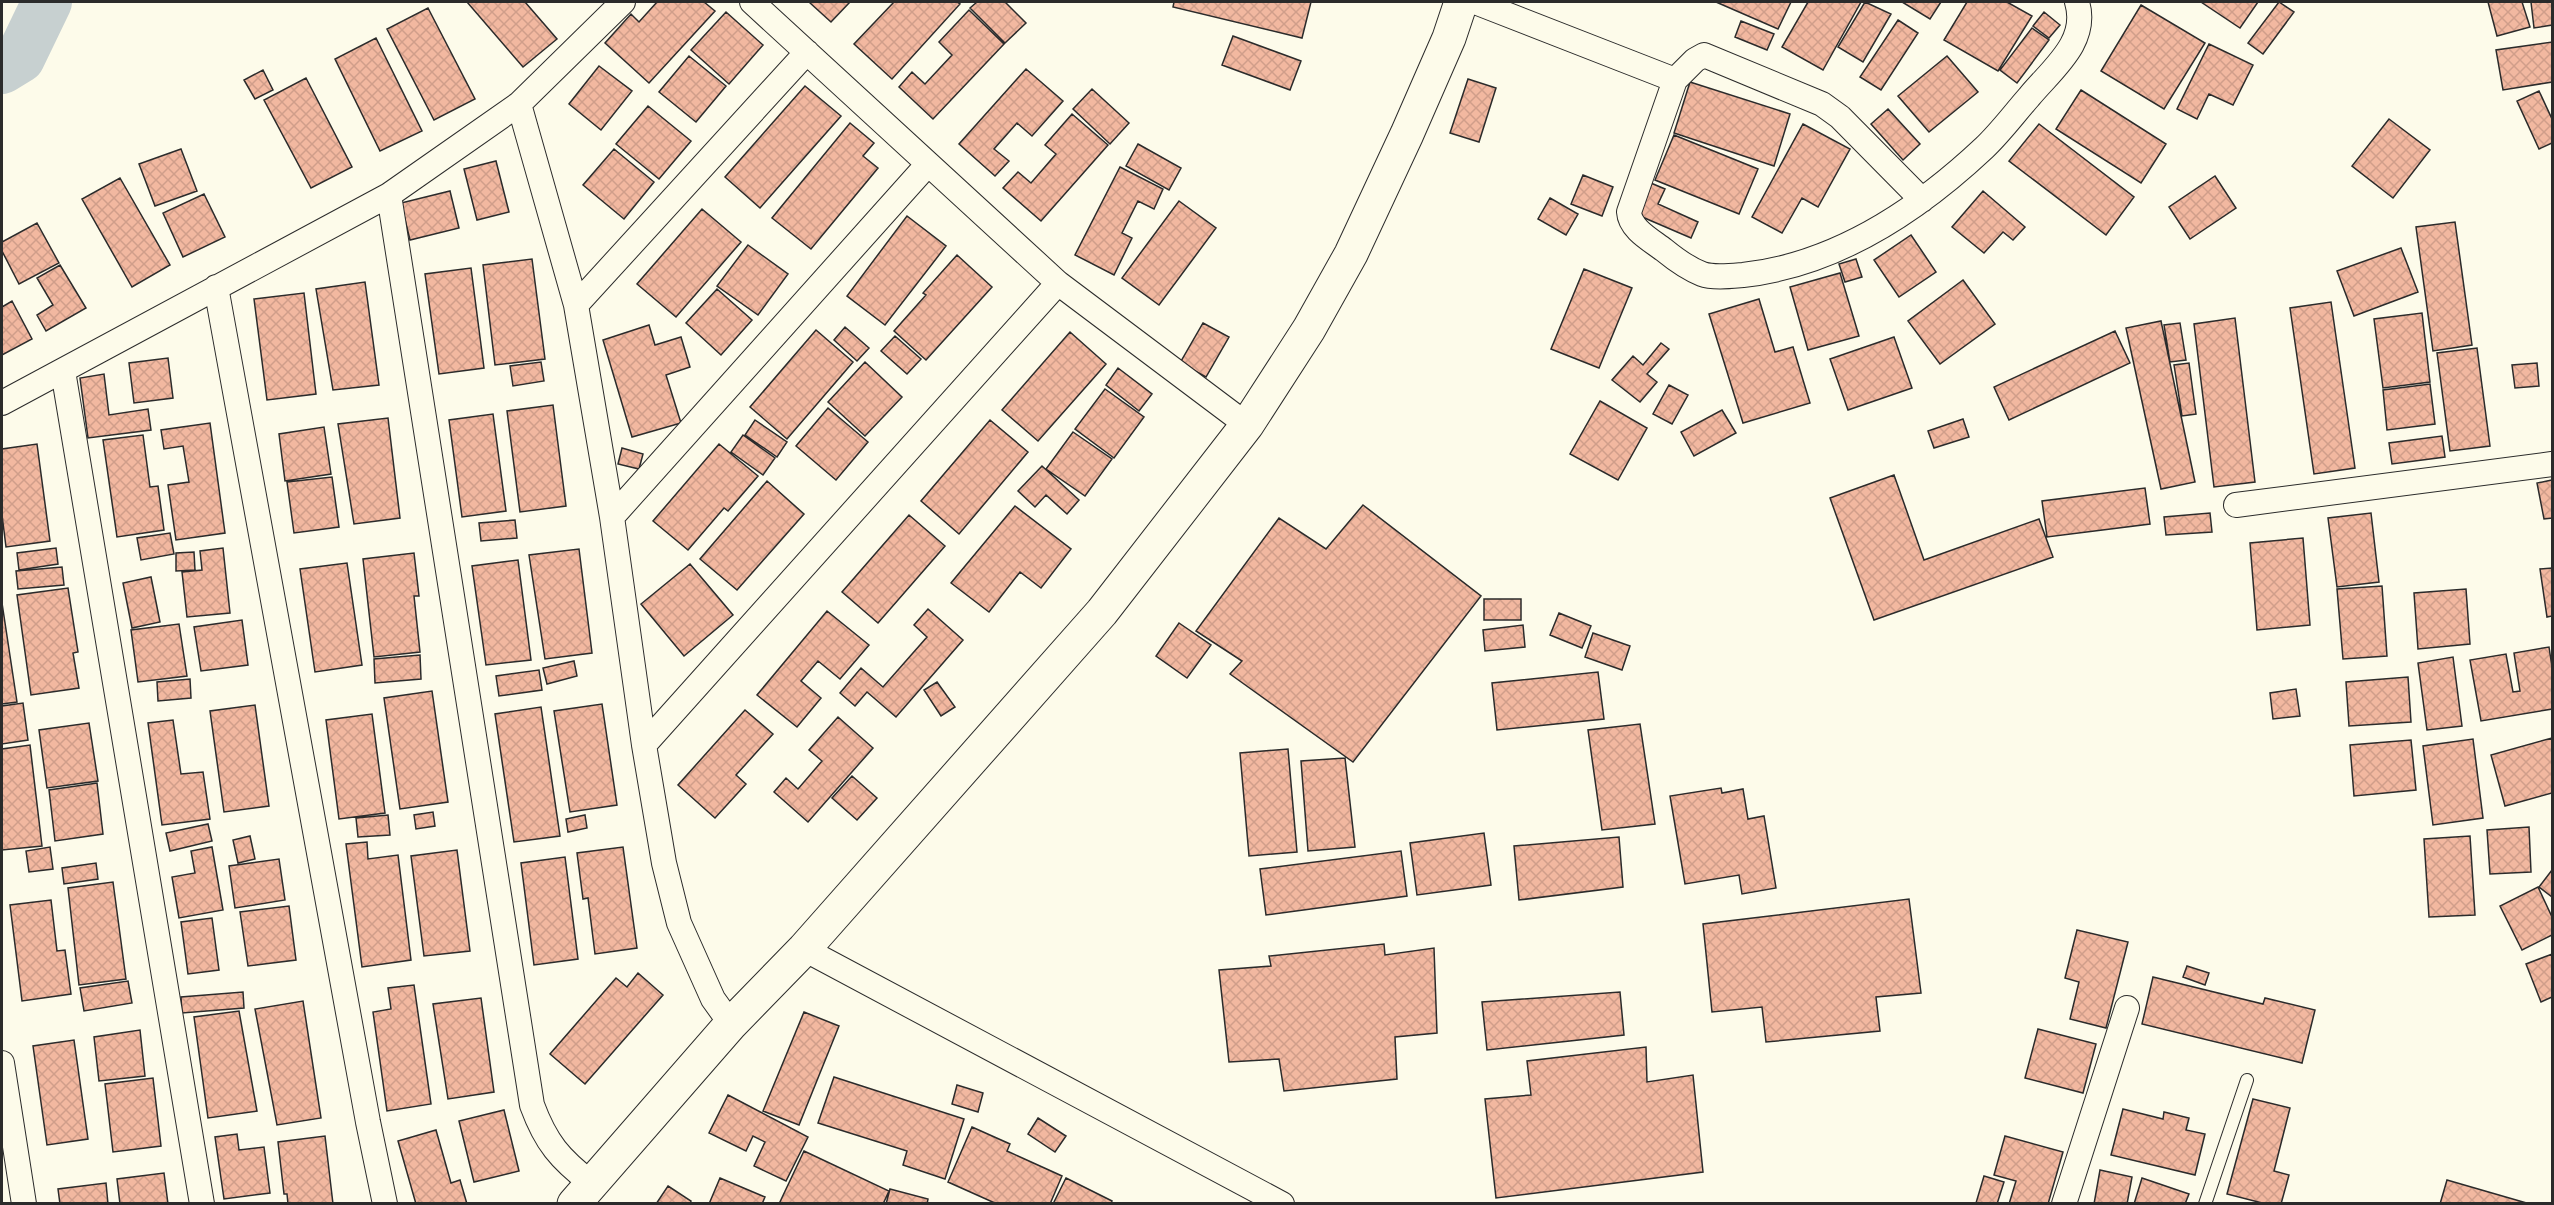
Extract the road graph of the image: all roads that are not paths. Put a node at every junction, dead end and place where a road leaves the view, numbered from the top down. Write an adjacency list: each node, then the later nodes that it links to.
1 (623, 2): 8 (street)
2 (752, 2): 6 (street)
3 (1461, 2): 17 (street)
4 (1475, 2): 7 (street)
5 (2077, 2): 11 (street)
6 (807, 52): 9 (street); 14 (street)
7 (1675, 80): 11 (street); 11 (street)
8 (519, 104): 10 (street); 14 (street)
9 (928, 164): 12 (street); 20 (street)
10 (389, 195): 13 (street); 27 (street)
11 (1923, 200)
12 (1058, 284): 17 (street); 21 (street)
13 (216, 287): 15 (street); 31 (street)
14 (576, 305): 20 (street)
15 (63, 371): 16 (street); 30 (street)
16 (3, 400)
17 (1247, 425): 22 (street)
18 (2553, 464): 19 (street)
19 (2235, 505)
20 (612, 517): 21 (street)
21 (644, 745): 24 (street)
22 (804, 949): 24 (street); 28 (street)
23 (2127, 1008): 33 (street)
24 (730, 1024): 27 (street)
25 (2, 1063): 29 (street)
26 (2247, 1080): 34 (lane)
27 (582, 1193)
28 (1247, 1196): 32 (street)
29 (24, 1203)
30 (202, 1203)
31 (385, 1203)
32 (1282, 1203)
33 (2064, 1203)
34 (2205, 1203)

